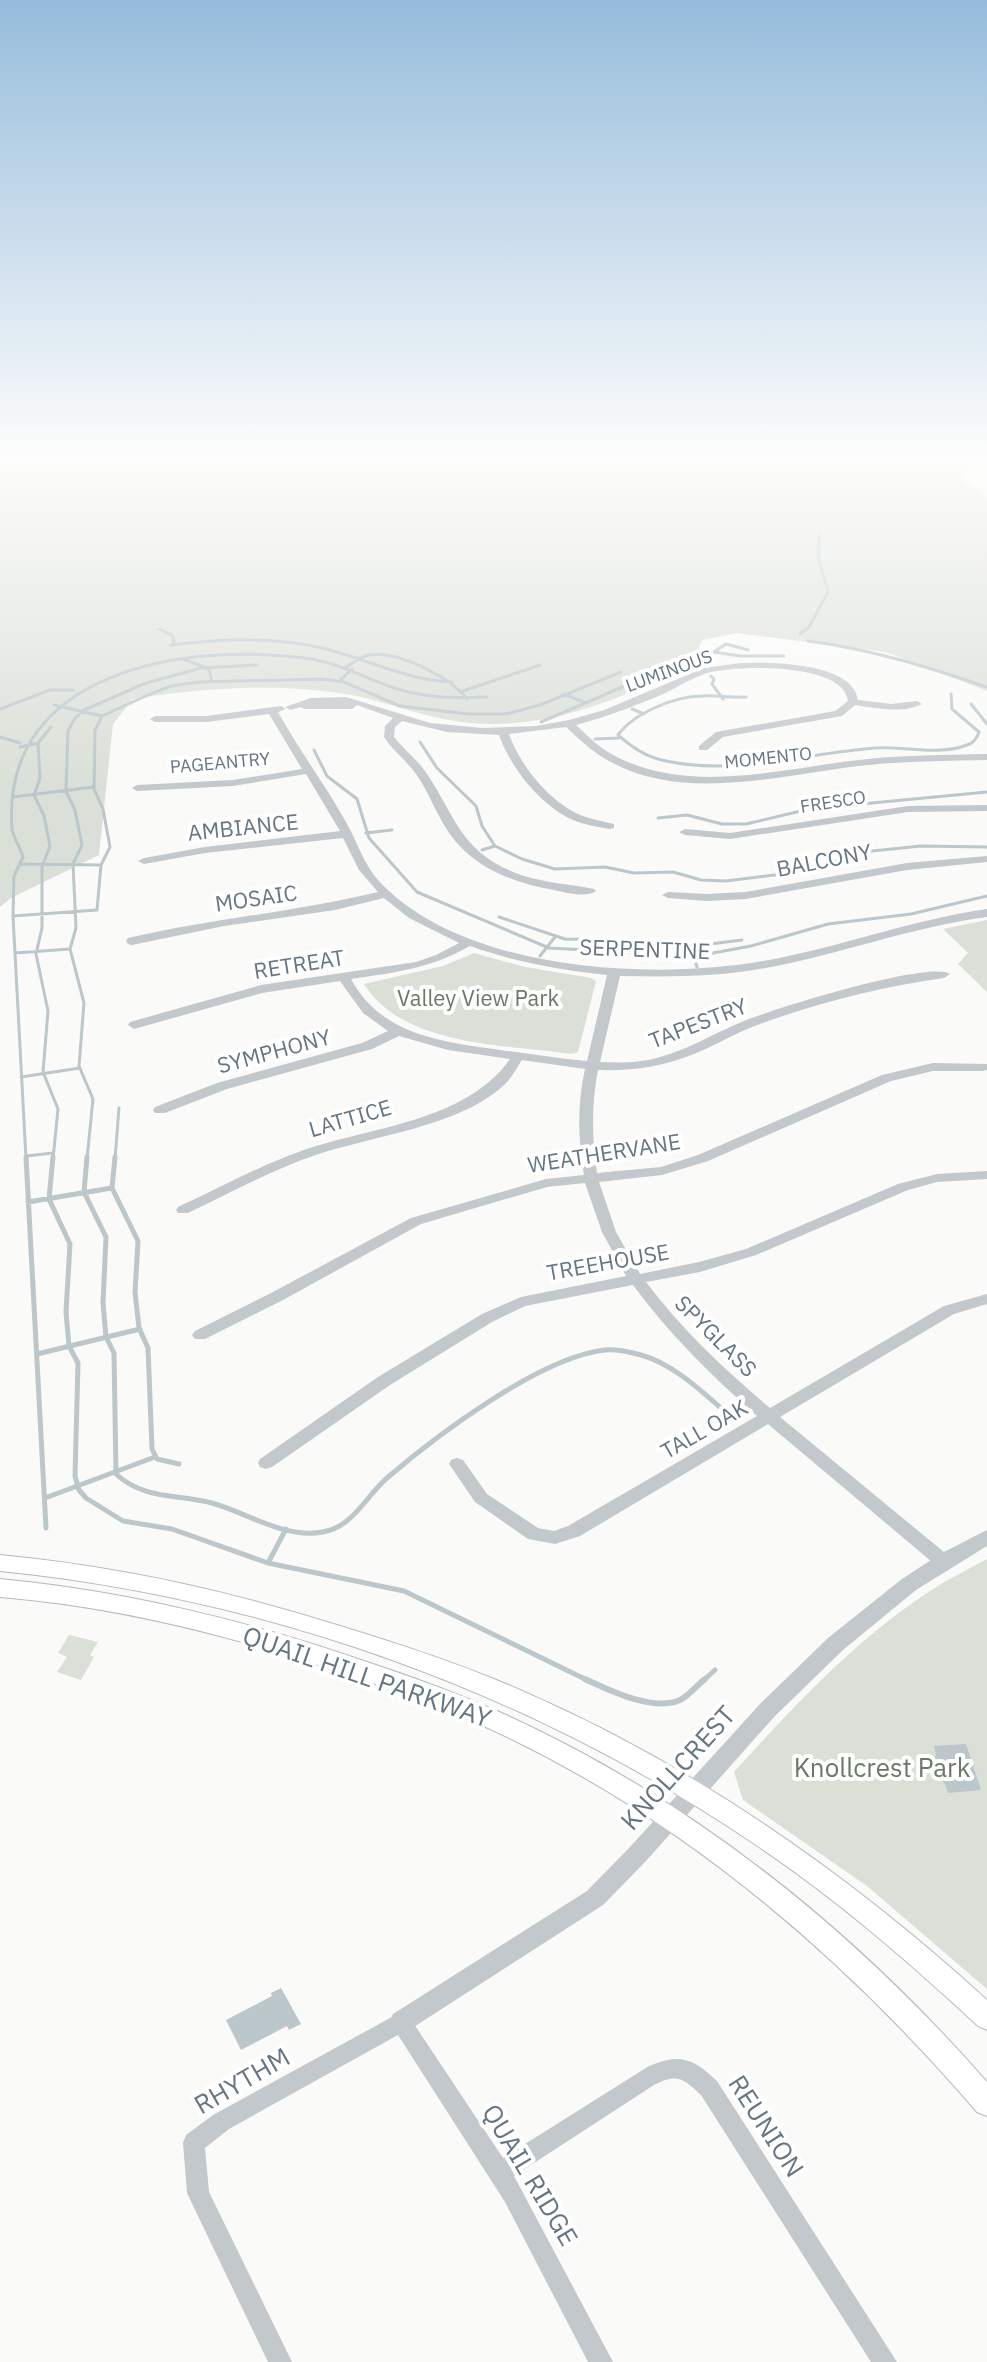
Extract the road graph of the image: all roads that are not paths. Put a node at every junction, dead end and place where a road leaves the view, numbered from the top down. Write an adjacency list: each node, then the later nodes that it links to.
1 (853, 702): 2 (street); 6 (street, LUMINOUS); 8 (street)
2 (917, 704)
3 (272, 710): 4 (street, LUMINOUS); 5 (street, LUMINOUS); 10 (street, SERPENTINE)
4 (400, 718): 7 (street, LUMINOUS); 18 (street)
5 (155, 719)
6 (568, 723): 7 (street, LUMINOUS); 9 (street, MOMENTO)
7 (503, 731): 13 (street)
8 (703, 748)
9 (987, 757)
10 (307, 771): 11 (street, PAGEANTRY); 15 (street, SERPENTINE)
11 (137, 788)
12 (987, 808): 14 (street, FRESCO)
13 (610, 826)
14 (685, 832)
15 (346, 834): 17 (street, AMBIANCE); 19 (street, SERPENTINE)
16 (987, 859): 20 (street, BALCONY)
17 (144, 861)
18 (590, 891)
19 (385, 894): 22 (street, MOSAIC); 23 (street, SERPENTINE)
20 (668, 895)
21 (987, 913): 24 (street, SERPENTINE)
22 (132, 941)
23 (469, 942): 24 (street, SERPENTINE); 26 (street, RETREAT)
24 (614, 973): 30 (street, SPYGLASS)
25 (944, 974): 30 (street, TAPESTRY)
26 (344, 977): 27 (street, RETREAT); 28 (street, TAPESTRY)
27 (134, 1025)
28 (399, 1031): 29 (street, TAPESTRY); 32 (street, SYMPHONY)
29 (518, 1056): 30 (street, TAPESTRY); 35 (street, LATTICE)
30 (592, 1066): 34 (street, SPYGLASS)
31 (982, 1067): 34 (street, WEATHERVANE)
32 (160, 1110)
33 (987, 1175): 36 (street, TREEHOUSE)
34 (590, 1178): 36 (street, SPYGLASS); 38 (street, WEATHERVANE)
35 (183, 1210)
36 (637, 1281): 39 (street, SPYGLASS); 40 (street, TREEHOUSE)
37 (987, 1299): 39 (street, TALL OAK)
38 (200, 1335)
39 (768, 1417): 41 (street, TALL OAK); 43 (street, SPYGLASS)
40 (266, 1463)
41 (457, 1464)
42 (987, 1537): 43 (street, KNOLLCREST)
43 (944, 1562): 46 (street, KNOLLCREST)
44 (0, 1563): 46 (main road, QUAIL HILL PARKWAY)
45 (0, 1588): 47 (main road, QUAIL HILL PARKWAY)
46 (693, 1792): 47 (street, KNOLLCREST); 48 (main road, QUAIL HILL PARKWAY)
47 (671, 1818): 49 (street, KNOLLCREST); 50 (main road, QUAIL HILL PARKWAY)
48 (987, 2017)
49 (401, 2022): 51 (street, QUAIL RIDGE); 52 (street, RHYTHM)
50 (987, 2103)
51 (500, 2173): 53 (street, QUAIL RIDGE); 54 (street, REUNION)
52 (280, 2362)
53 (601, 2362)
54 (885, 2362)

